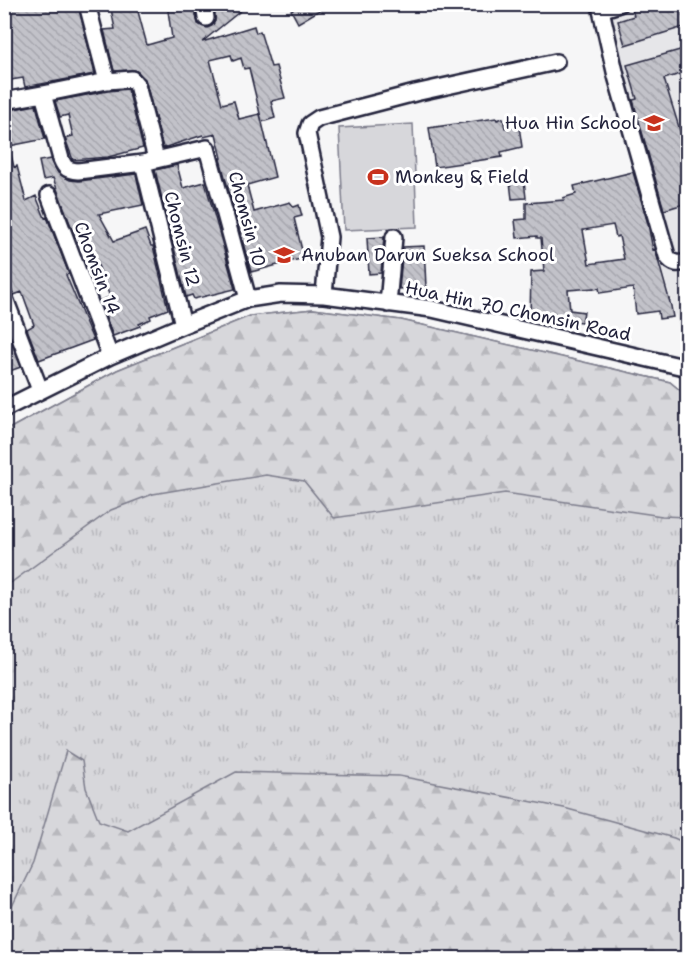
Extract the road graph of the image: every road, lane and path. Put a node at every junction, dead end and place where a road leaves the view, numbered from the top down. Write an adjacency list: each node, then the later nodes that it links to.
1 (87, 4): 4 (street)
2 (619, 4): 10 (street)
3 (556, 62): 11 (street)
4 (107, 81): 5 (street); 7 (street, Chomsin 12)
5 (43, 94): 6 (street); 7 (street)
6 (4, 101)
7 (149, 161): 13 (street, Chomsin 10); 15 (street, Chomsin 12)
8 (49, 195): 16 (street, Chomsin 14)
9 (394, 237): 14 (street)
10 (687, 262)
11 (324, 295): 13 (street, Hua Hin 70 Chomsin Road); 14 (street, Hua Hin 70 Chomsin Road)
12 (4, 296): 18 (street)
13 (248, 299): 15 (street, Hua Hin 70 Chomsin Road)
14 (388, 304): 17 (street, Hua Hin 70 Chomsin Road)
15 (183, 325): 16 (street, Hua Hin 70 Chomsin Road)
16 (110, 356): 18 (street, Hua Hin 70 Chomsin Road)
17 (687, 368)
18 (40, 390): 19 (street, Hua Hin 70 Chomsin Road)
19 (4, 409)

